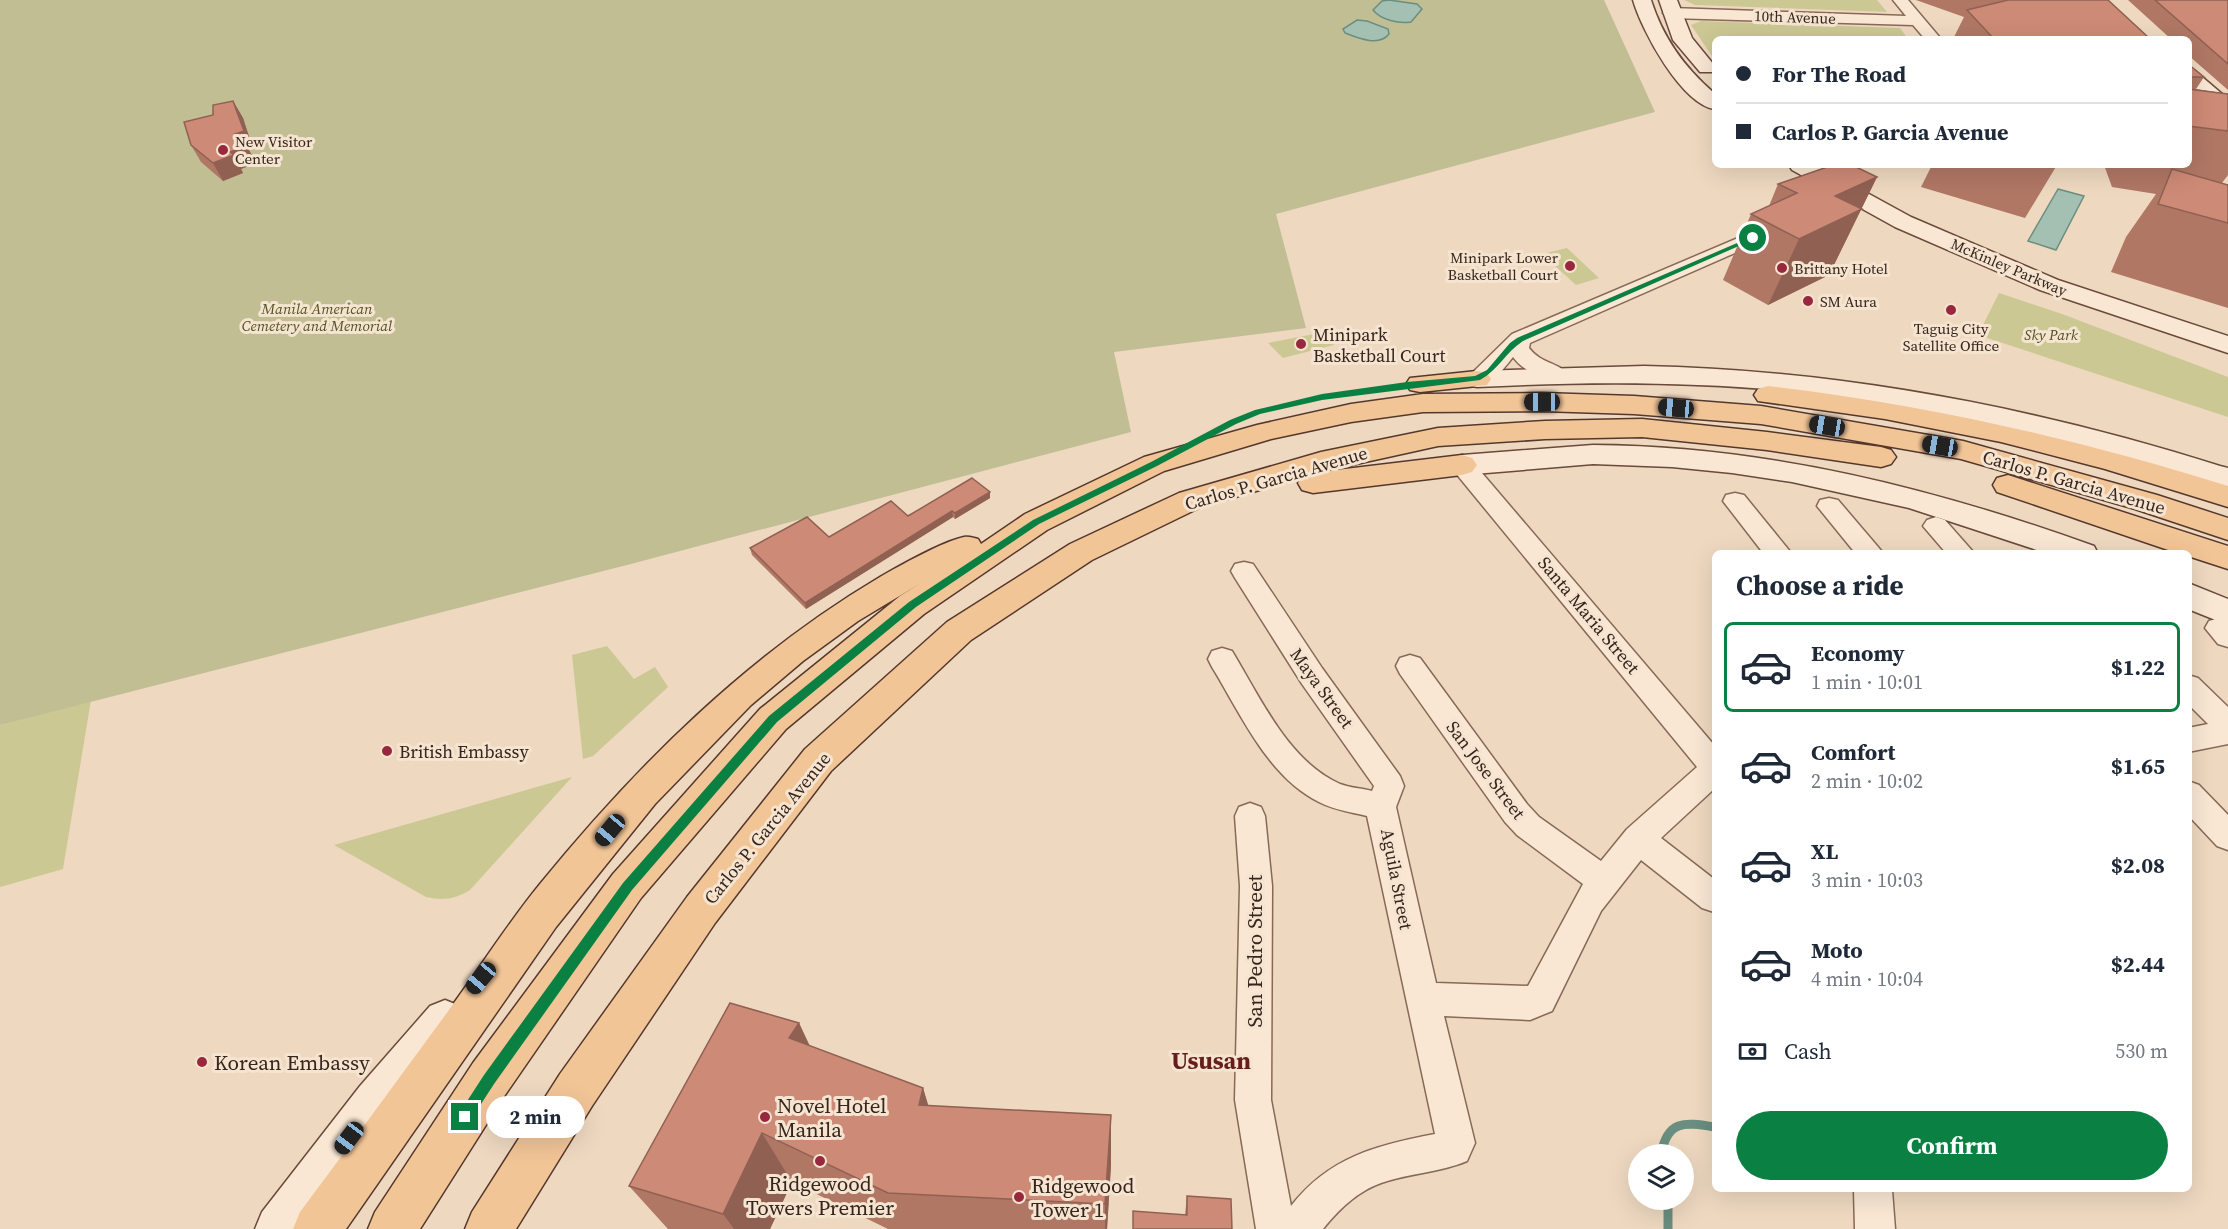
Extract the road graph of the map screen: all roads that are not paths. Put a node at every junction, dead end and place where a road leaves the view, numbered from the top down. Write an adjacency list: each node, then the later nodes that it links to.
1 (1642, 0): 9 (main road)
2 (1900, 0): 4 (street)
3 (1670, 7): 4 (street, 10th Avenue); 6 (main road)
4 (1918, 21): 5 (street)
5 (1930, 36)
6 (1712, 74)
7 (2192, 80): 10 (main road)
8 (2192, 97): 10 (main road)
9 (1712, 101)
10 (2225, 121)
11 (1805, 168): 13 (main road, McKinley Parkway)
12 (1842, 168): 16 (main road, McKinley Parkway)
13 (1864, 201): 14 (street); 18 (main road, McKinley Parkway)
14 (1837, 209)
15 (1784, 226): 17 (street)
16 (2228, 329)
17 (1520, 339): 19 (street); 20 (street)
18 (2228, 345)
19 (1557, 375): 20 (main road); 24 (main road)
20 (1477, 379): 22 (main road)
21 (1423, 403): 22 (main road, Carlos P. Garcia Avenue); 25 (main road); 31 (main road, Carlos P. Garcia Avenue)
22 (1154, 464): 28 (main road, Carlos P. Garcia Avenue)
23 (1462, 465): 26 (main road); 35 (main road); 46 (street, Santa Maria Street)
24 (2228, 479)
25 (2228, 497)
26 (1190, 500): 36 (main road, Carlos P. Garcia Avenue); 61 (main road, Carlos P. Garcia Avenue)
27 (1735, 501): 32 (street)
28 (1069, 506): 55 (main road); 60 (main road, Carlos P. Garcia Avenue)
29 (1829, 506): 33 (street)
30 (1936, 526): 34 (street)
31 (2228, 530)
32 (1776, 550)
33 (1868, 550)
34 (1958, 550)
35 (2073, 550)
36 (2228, 558)
37 (1244, 571): 49 (street, Maya Street)
38 (2192, 598): 39 (main road)
39 (2225, 626)
40 (1222, 659): 49 (street, Aguila Street)
41 (1410, 666): 53 (street, San Jose Street)
42 (2192, 690): 43 (street)
43 (2228, 725)
44 (2228, 732): 45 (street)
45 (2192, 739)
46 (1712, 764)
47 (1712, 773): 52 (street)
48 (2192, 798): 51 (street)
49 (1381, 807): 56 (street, Aguila Street)
50 (1250, 816): 62 (street, San Pedro Street)
51 (2228, 836)
52 (1638, 839): 53 (street); 54 (street)
53 (1604, 881): 56 (street)
54 (1712, 896)
55 (553, 898): 58 (main road); 59 (main road)
56 (1422, 999): 63 (street, Aguila Street)
57 (1873, 1192): 64 (street)
58 (279, 1229)
59 (317, 1229)
60 (392, 1229)
61 (489, 1229)
62 (1276, 1229)
63 (1299, 1229)
64 (1875, 1229)

